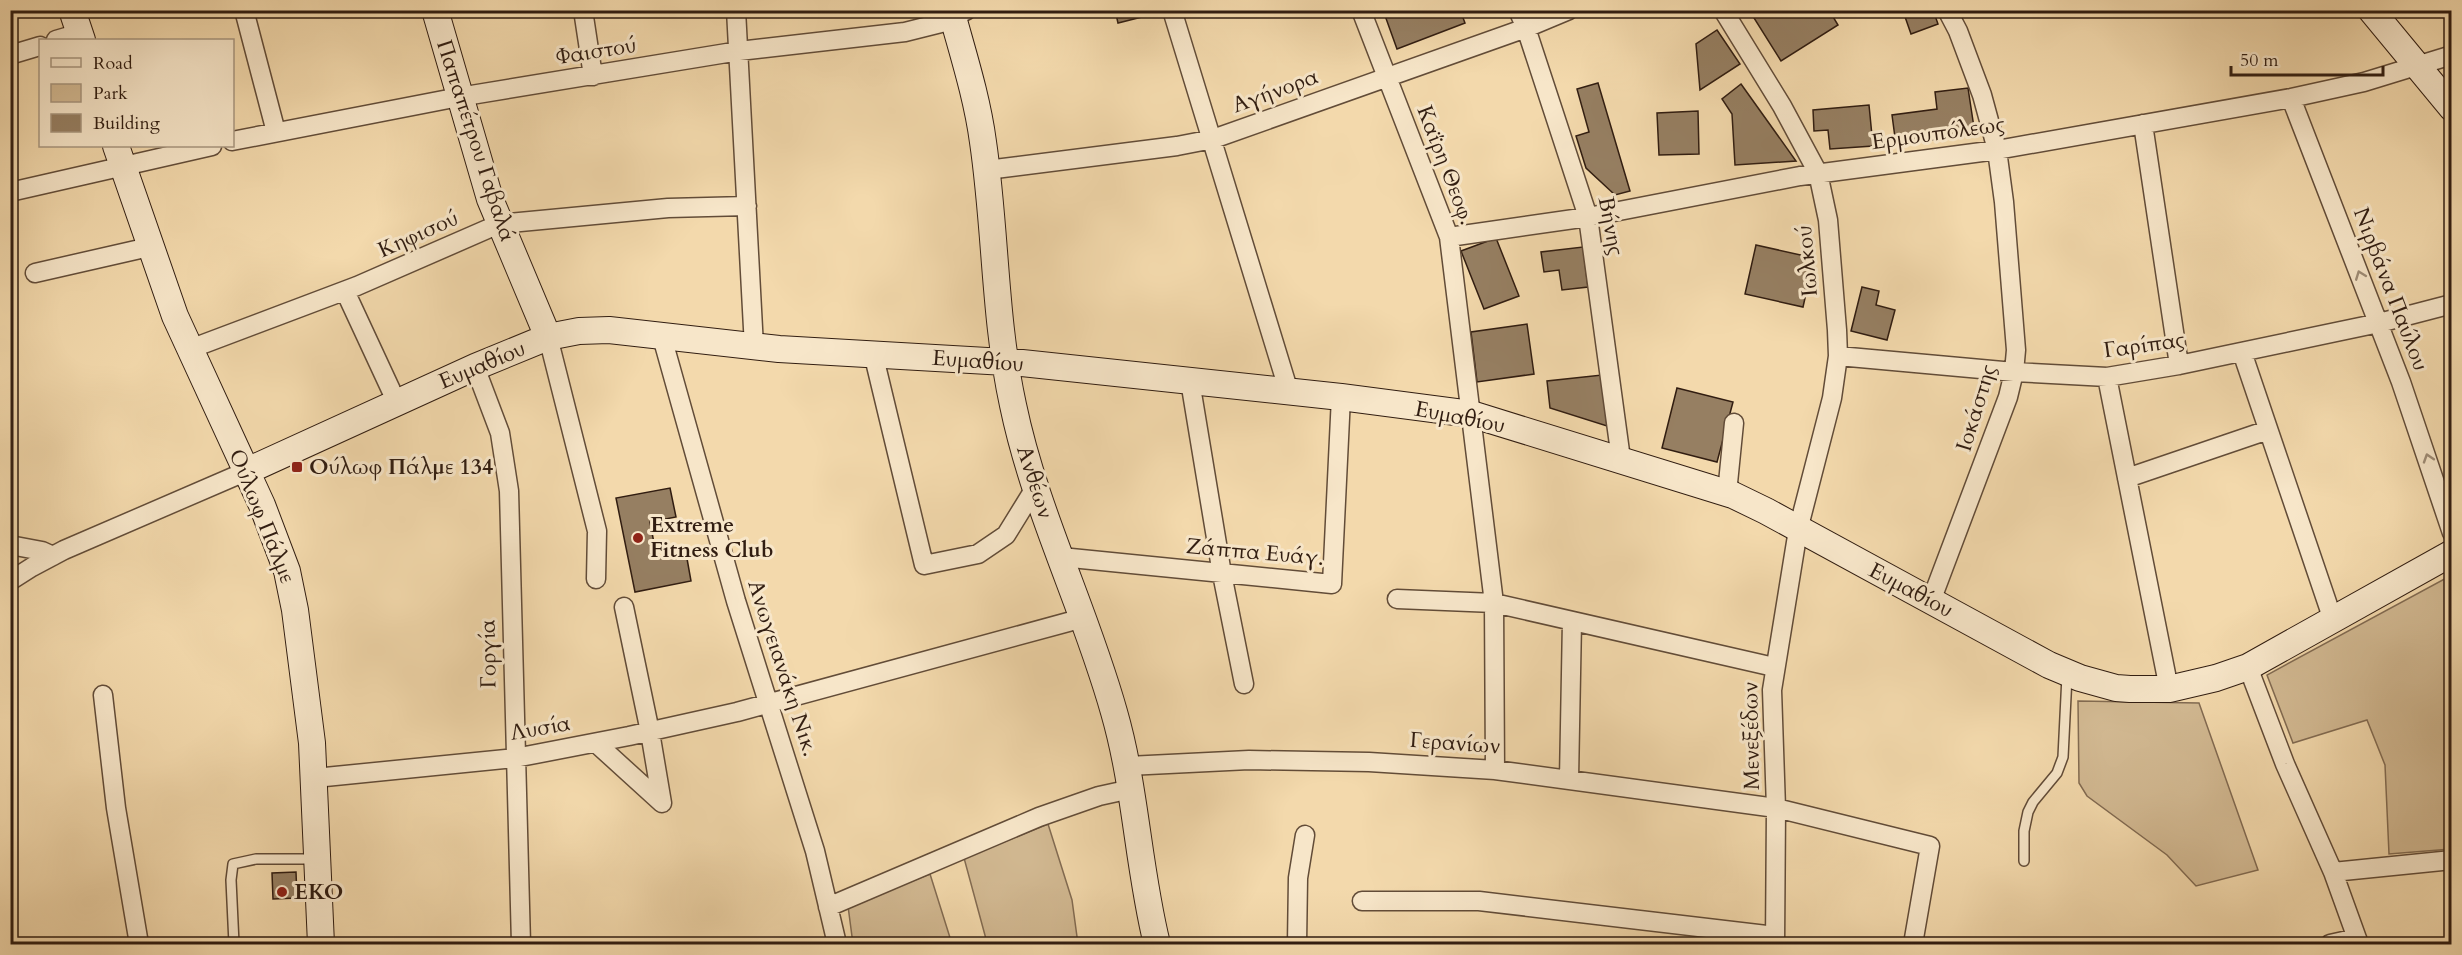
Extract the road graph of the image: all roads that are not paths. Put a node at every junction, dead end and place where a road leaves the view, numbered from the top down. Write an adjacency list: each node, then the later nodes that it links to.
1 (244, 10): 25 (street)
2 (435, 10): 21 (street, Παπαπέτρου Γαβαλά)
3 (584, 10): 19 (street)
4 (736, 10): 15 (street)
5 (1172, 10): 26 (street)
6 (1361, 10): 20 (street, Καΐρη Θεοφ.)
7 (1518, 10): 13 (street, Βήνης)
8 (1569, 10): 13 (street, Αγήνορα)
9 (1723, 10): 32 (street, Ιωλκού)
10 (1947, 10): 29 (street, Ιοκάστης)
11 (2371, 10): 18 (street)
12 (957, 13): 15 (street, Φαιστού); 31 (street, Ανθέων)
13 (1527, 28): 20 (street, Αγήνορα); 35 (street, Βήνης)
14 (39, 46): 16 (street)
15 (739, 51): 19 (street, Φαιστού); 34 (street)
16 (10, 55)
17 (2451, 55): 18 (street, Ερμουπόλεως)
18 (2423, 64): 22 (street, Ερμουπόλεως); 23 (street)
19 (593, 76): 21 (street, Φαιστού)
20 (1386, 76): 26 (street, Αγήνορα); 37 (street, Καΐρη Θεοφ.)
21 (459, 97): 25 (street, Φαιστού); 36 (street, Παπαπέτρου Γαβαλά)
22 (2291, 98): 24 (street, Ερμουπόλεως); 42 (street, Νιρβάνα Παύλου, one-way to 22)
23 (2451, 108)
24 (2143, 124): 29 (street, Ερμουπόλεως); 51 (street)
25 (276, 132): 27 (street, Φαιστού)
26 (1213, 139): 31 (street, Αγήνορα); 56 (street)
27 (234, 141)
28 (202, 147): 30 (street)
29 (1997, 150): 32 (street, Ερμουπόλεως); 53 (street, Ιοκάστης)
30 (119, 155): 33 (street); 38 (street, Ούλωφ Πάλμε)
31 (987, 170): 50 (street, Ανθέων)
32 (1818, 173): 35 (street, Ερμουπόλεως); 49 (street, Ιωλκού)
33 (10, 192)
34 (747, 206): 36 (street, Κηφισού); 45 (street)
35 (1588, 217): 37 (street, Ερμουπόλεως); 62 (street, Βήνης)
36 (499, 224): 40 (street, Κηφισού); 43 (street, Παπαπέτρου Γαβαλά)
37 (1449, 237): 59 (street, Καΐρη Θεοφ.)
38 (149, 247): 39 (street); 46 (street, Ούλωφ Πάλμε)
39 (35, 273)
40 (345, 291): 46 (street, Κηφισού); 58 (street)
41 (2451, 304): 42 (street, Γαρίπας)
42 (2379, 323): 47 (street, Γαρίπας); 68 (street, Νιρβάνα Παύλου, one-way to 42)
43 (548, 336): 44 (street, Ευμαθίου); 52 (street, Ευμαθίου); 74 (street)
44 (662, 337): 45 (street, Ευμαθίου); 89 (street, Ανωγειανάκη Νικ.)
45 (754, 347): 48 (street, Ευμαθίου)
46 (190, 349): 63 (street, Ούλωφ Πάλμε)
47 (2242, 352): 51 (street, Γαρίπας); 61 (street)
48 (873, 353): 50 (street, Ευμαθίου); 65 (street)
49 (1838, 356): 53 (street, Γαρίπας); 67 (street, Ιωλκού)
50 (1004, 362): 55 (street, Ευμαθίου); 65 (street, Ανθέων)
51 (2180, 365): 54 (street, Γαρίπας)
52 (475, 367): 58 (street, Ευμαθίου); 92 (street, Γοργία)
53 (2014, 372): 54 (street, Γαρίπας); 77 (street, Ιοκάστης)
54 (2107, 377): 64 (street)
55 (1190, 381): 56 (street, Ευμαθίου); 73 (street)
56 (1289, 392): 57 (street, Ευμαθίου)
57 (1341, 397): 59 (street, Ευμαθίου); 73 (street, Ζάππα Ευάγ.)
58 (397, 403): 63 (street, Ευμαθίου)
59 (1471, 414): 62 (street, Ευμαθίου); 78 (street, Καΐρη Θεοφ.)
60 (1734, 423): 66 (street)
61 (2268, 430): 64 (street); 81 (street)
62 (1621, 459): 66 (street, Ευμαθίου)
63 (247, 471): 71 (street); 95 (street, Ούλωφ Πάλμε)
64 (2127, 478): 87 (street)
65 (1035, 488): 72 (street, Ανθέων)
66 (1727, 493): 67 (street, Ευμαθίου)
67 (1798, 530): 77 (street, Ευμαθίου); 83 (street, Μενεξέδων)
68 (2451, 533)
69 (10, 545): 71 (street)
70 (2451, 553): 81 (street, Ευμαθίου)
71 (53, 556): 75 (street)
72 (1061, 557): 73 (street, Ζάππα Ευάγ.); 80 (street, Ανθέων)
73 (1222, 574): 86 (street)
74 (596, 579)
75 (10, 581)
76 (1397, 599): 78 (street)
77 (1930, 601): 85 (street, Ευμαθίου)
78 (1494, 603): 82 (street); 93 (street, Καΐρη Θεοφ.)
79 (624, 607): 90 (street)
80 (1083, 618): 89 (street, Λυσία); 94 (street, Ανθέων)
81 (2333, 620): 84 (street, Ευμαθίου)
82 (1572, 621): 83 (street); 96 (street)
83 (1774, 667): 97 (street, Μενεξέδων)
84 (2248, 667): 87 (street, Ευμαθίου); 102 (street)
85 (2068, 673): 87 (street, Ευμαθίου); 101 (lane)
86 (1244, 684)
87 (2169, 689)
88 (103, 694): 107 (street)
89 (769, 703): 90 (street, Λυσία); 104 (street, Ανωγειανάκη Νικ.)
90 (650, 732): 91 (street, Λυσία); 91 (street)
91 (597, 743): 92 (street, Λυσία)
92 (514, 758): 95 (street, Λυσία); 110 (street, Γοργία)
93 (1495, 770): 94 (street, Γερανίων); 96 (street, Γερανίων)
94 (1129, 777): 104 (street, Γερανίων); 112 (street, Ανθέων)
95 (315, 778): 99 (street, Ούλωφ Πάλμε)
96 (1569, 779): 97 (street, Γερανίων)
97 (1776, 808): 105 (street, Μενεξέδων); 114 (street, Γερανίων)
98 (1305, 836): 113 (street)
99 (318, 859): 108 (lane); 109 (street, Ούλωφ Πάλμε)
100 (2451, 860): 102 (street)
101 (2024, 861)
102 (2333, 872): 106 (street)
103 (1362, 901): 105 (street)
104 (828, 907): 111 (street, Ανωγειανάκη Νικ.)
105 (1775, 940)
106 (2358, 941): 115 (street)
107 (139, 945)
108 (234, 945)
109 (321, 945)
110 (521, 945)
111 (837, 945)
112 (1156, 945)
113 (1297, 945)
114 (1913, 945)
115 (2330, 945)

